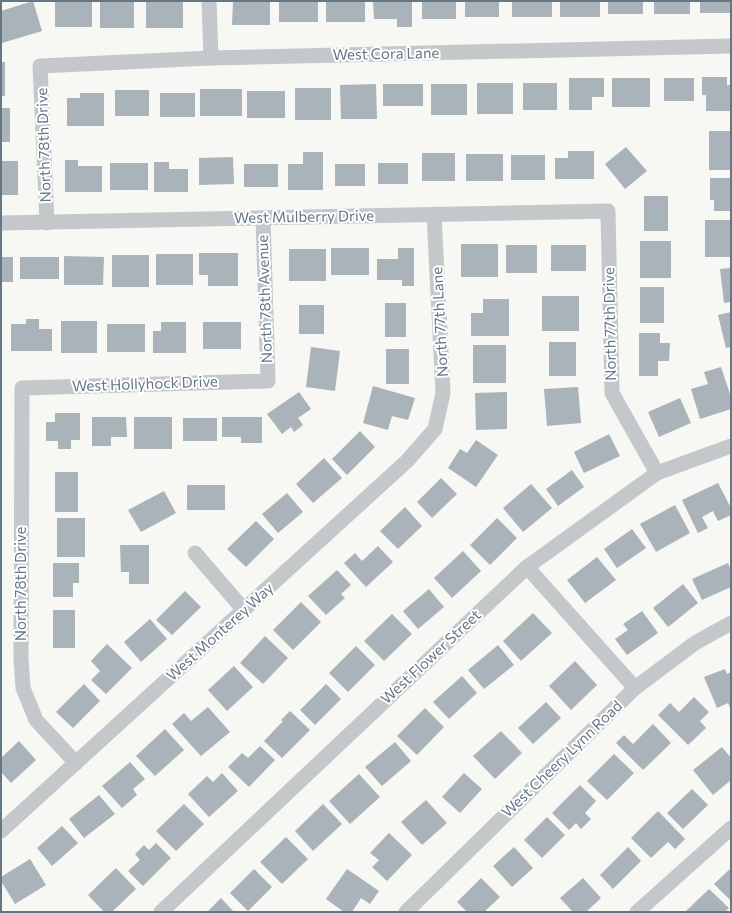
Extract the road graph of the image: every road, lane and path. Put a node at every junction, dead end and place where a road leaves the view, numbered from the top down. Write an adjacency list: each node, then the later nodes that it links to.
1 (209, 1): 3 (street)
2 (731, 46): 3 (street, West Cora Lane)
3 (211, 58): 4 (street, West Cora Lane)
4 (40, 66): 8 (street, North 78th Drive)
5 (608, 211): 6 (street, West Mulberry Drive); 14 (street, North 77th Drive)
6 (434, 214): 7 (street, West Mulberry Drive); 12 (street, North 77th Lane)
7 (263, 218): 8 (street, West Mulberry Drive); 10 (street, North 78th Avenue)
8 (47, 222): 9 (street, West Mulberry Drive)
9 (1, 224)
10 (268, 381): 11 (street, West Hollyhock Drive)
11 (22, 388): 20 (street, North 78th Drive)
12 (435, 429): 17 (street, West Monterey Way)
13 (731, 446): 14 (street, West Flower Street)
14 (657, 473): 16 (street, West Flower Street)
15 (195, 553): 17 (street)
16 (527, 567): 19 (street); 23 (street, West Flower Street)
17 (244, 610): 20 (street, West Monterey Way)
18 (731, 623): 19 (street, West Cheery Lynn Road)
19 (635, 688): 24 (street, West Cheery Lynn Road)
20 (76, 763): 22 (street, West Monterey Way)
21 (731, 828): 25 (street)
22 (1, 831)
23 (161, 912)
24 (406, 912)
25 (638, 912)

